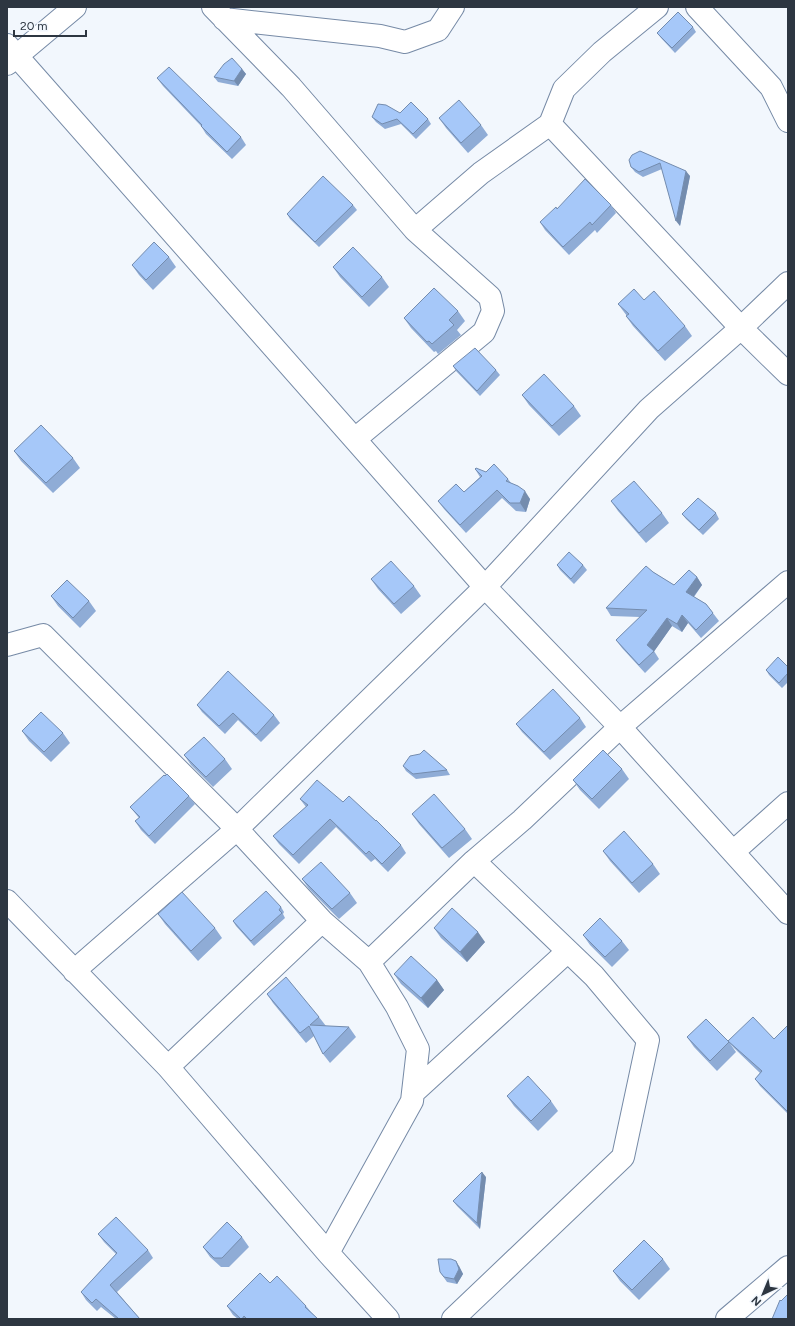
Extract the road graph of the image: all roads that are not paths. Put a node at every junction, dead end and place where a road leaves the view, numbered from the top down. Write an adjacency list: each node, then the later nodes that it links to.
1 (75, 7): 6 (street)
2 (453, 7): 5 (street)
3 (657, 7): 8 (street)
4 (697, 7): 7 (street)
5 (219, 13): 9 (street)
6 (10, 55): 13 (street)
7 (788, 121)
8 (550, 124): 9 (street); 11 (street)
9 (415, 230): 13 (street)
10 (788, 283): 11 (street)
11 (742, 328): 12 (street); 15 (street)
12 (788, 374)
13 (355, 439): 15 (street)
14 (788, 582): 17 (street)
15 (486, 587): 17 (street); 19 (street)
16 (7, 645): 19 (street)
17 (620, 727): 20 (street); 21 (street)
18 (788, 803): 20 (street)
19 (237, 829): 24 (street); 27 (street)
20 (733, 852): 23 (street)
21 (474, 861): 25 (street); 26 (street)
22 (7, 901): 27 (street)
23 (788, 913)
24 (322, 921): 26 (street); 28 (street)
25 (568, 951): 29 (street); 33 (street)
26 (369, 962): 29 (street)
27 (74, 971): 28 (street)
28 (168, 1067): 30 (street)
29 (413, 1093): 30 (street)
30 (328, 1253): 32 (street)
31 (788, 1267): 34 (street)
32 (388, 1319)
33 (453, 1319)
34 (727, 1319)

